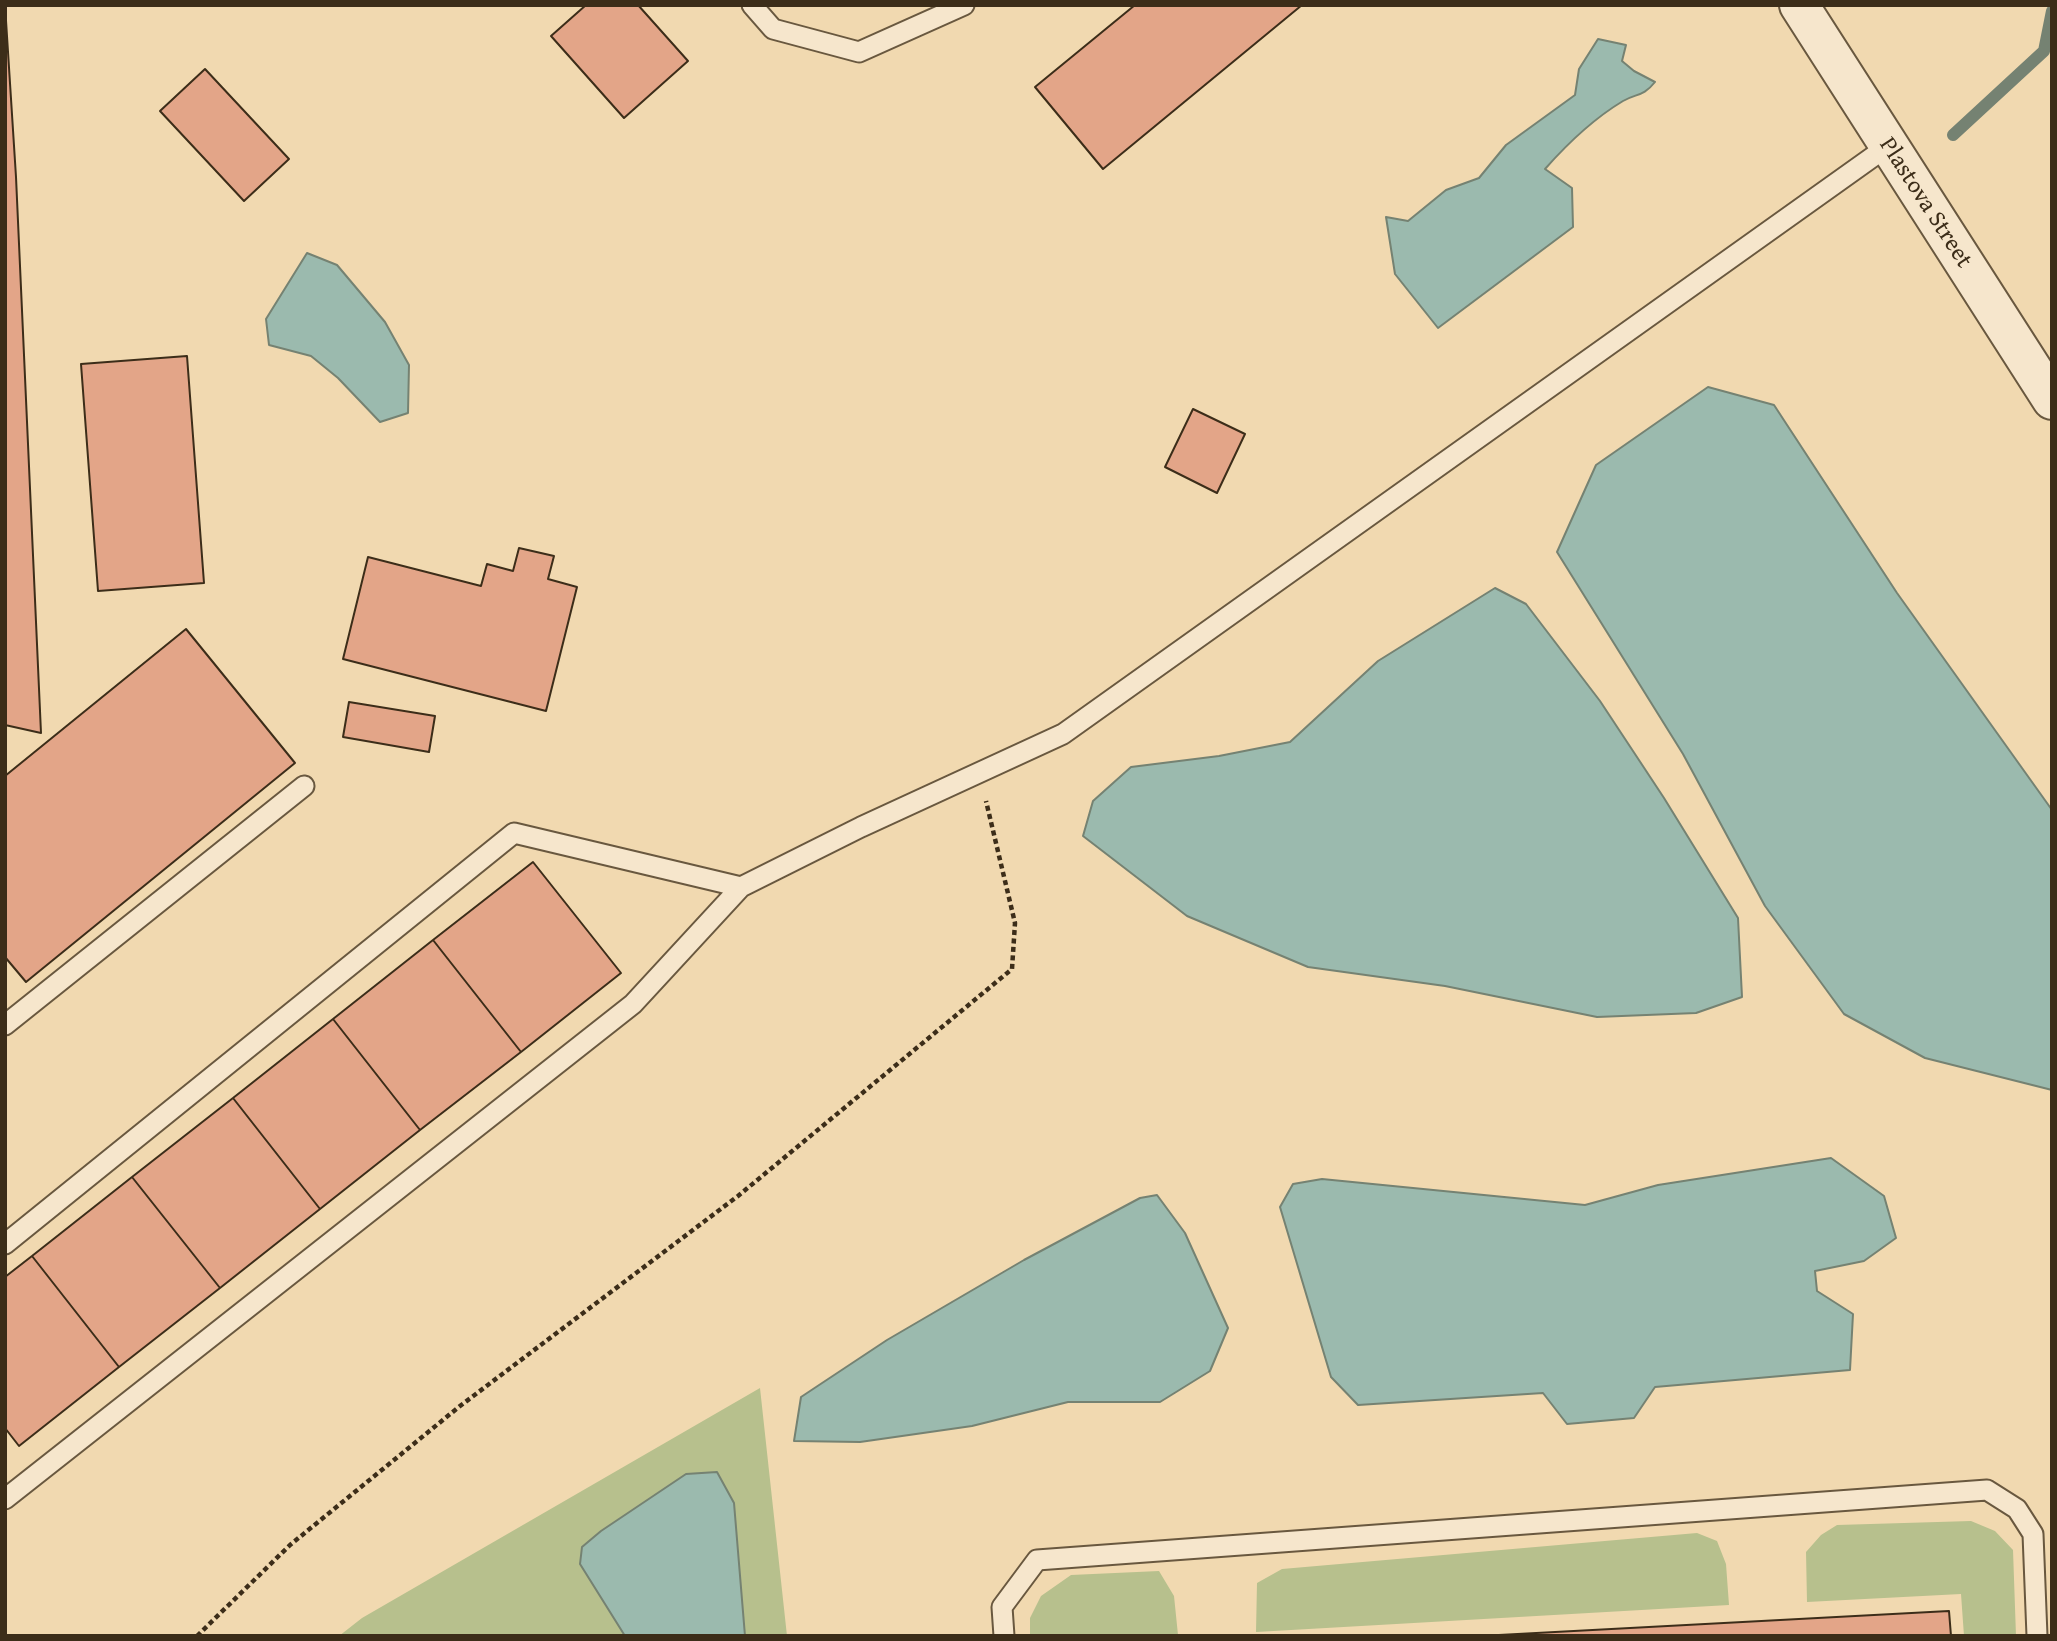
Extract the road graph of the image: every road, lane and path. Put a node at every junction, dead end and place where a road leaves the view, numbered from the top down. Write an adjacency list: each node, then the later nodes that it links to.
1 (752, 5): 2 (lane)
2 (964, 5)
3 (1799, 5): 4 (street, Plastova Street)
4 (1888, 146): 5 (street, Plastova Street); 6 (lane)
5 (2052, 400)
6 (979, 773): 8 (lane); 12 (path)
7 (304, 786): 9 (lane)
8 (741, 887): 10 (lane); 11 (lane)
9 (5, 1025)
10 (5, 1244)
11 (5, 1499)
12 (197, 1636)
13 (1004, 1636): 14 (lane)
14 (2037, 1636)

